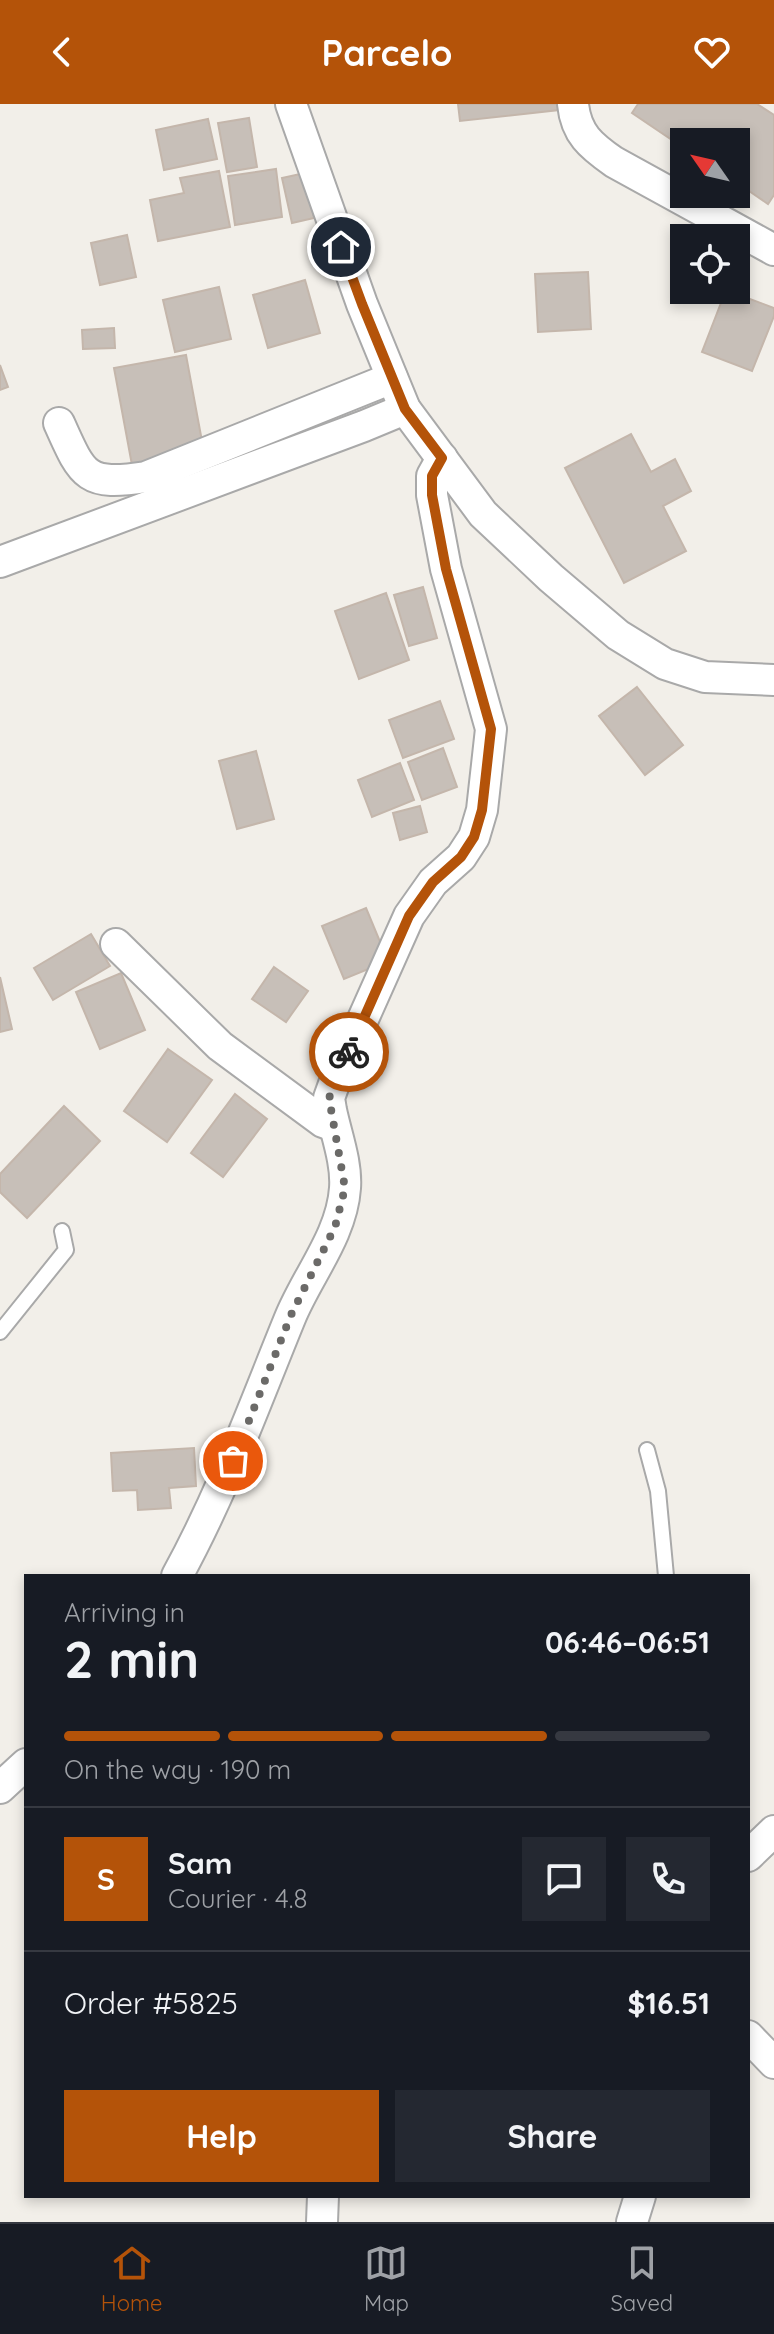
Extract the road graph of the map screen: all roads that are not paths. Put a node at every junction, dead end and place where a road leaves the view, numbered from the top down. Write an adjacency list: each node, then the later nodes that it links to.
1 (291, 104): 4 (street)
2 (573, 104): 3 (street)
3 (774, 250)
4 (392, 378): 5 (street); 6 (street)
5 (405, 409): 7 (street); 8 (street)
6 (59, 423)
7 (442, 458): 9 (street); 11 (street)
8 (0, 562)
9 (774, 680)
10 (116, 944): 11 (street)
11 (334, 1126): 15 (street)
12 (62, 1231): 13 (lane)
13 (0, 1332)
14 (647, 1450): 16 (lane)
15 (178, 1574)
16 (666, 1574)
17 (24, 1766): 18 (street)
18 (0, 1788)
19 (774, 1831): 20 (street)
20 (750, 1854)
21 (750, 2038): 22 (street)
22 (774, 2063)
23 (323, 2198): 25 (street)
24 (639, 2198): 26 (street)
25 (322, 2222)
26 (632, 2222)

